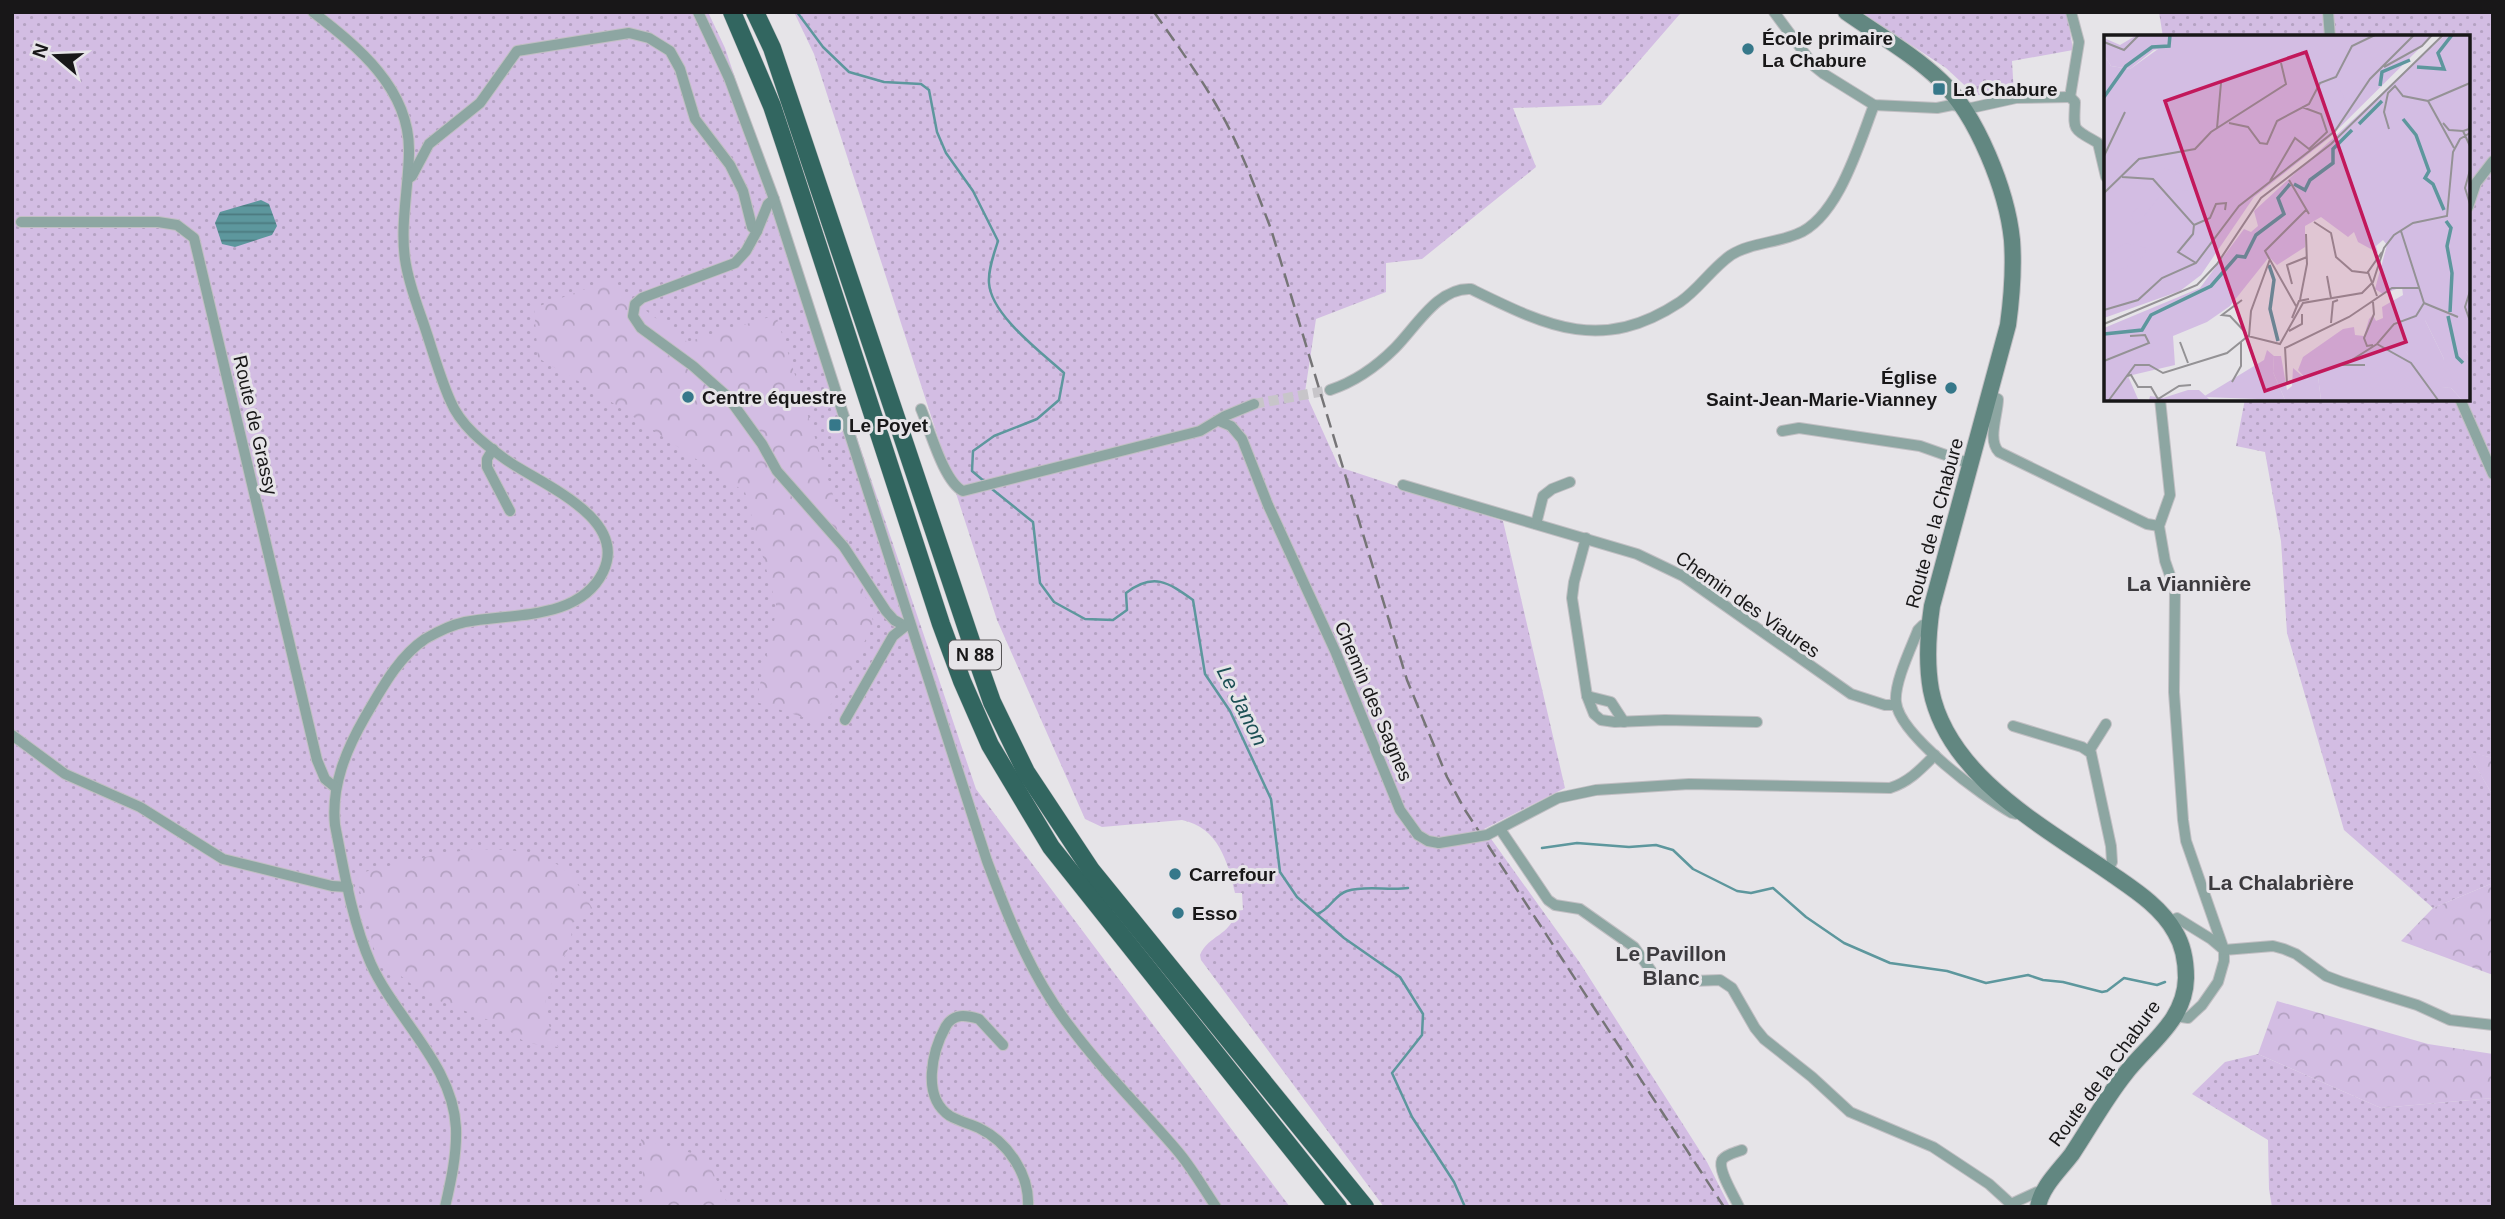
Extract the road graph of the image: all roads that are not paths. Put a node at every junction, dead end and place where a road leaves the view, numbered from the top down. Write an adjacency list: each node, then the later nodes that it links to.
1 (313, 12): 15 (street)
2 (698, 12): 16 (street)
3 (732, 12): 65 (highway, N 88)
4 (755, 12): 66 (highway, N 88)
5 (1774, 12): 11 (street)
6 (1846, 12): 12 (main road, Route de la Chabure)
7 (2071, 12): 10 (street)
8 (2328, 12): 9 (street)
9 (2330, 35)
10 (2070, 97): 12 (street); 13 (street)
11 (1874, 105): 12 (street); 20 (street)
12 (1962, 107): 21 (main road, Route de la Chabure)
13 (2102, 143)
14 (2493, 161): 17 (street)
15 (407, 178): 19 (street); 28 (street)
16 (774, 199): 19 (street); 37 (street)
17 (2470, 201)
18 (21, 222): 49 (street, Route de Grassy)
19 (757, 230): 37 (street)
20 (1330, 390)
21 (1990, 395): 29 (main road, Route de la Chabure); 35 (street)
22 (2160, 401): 35 (street)
23 (2461, 401): 30 (street)
24 (1254, 404): 26 (street)
25 (921, 410): 26 (street)
26 (1219, 421): 51 (street, Chemin des Sagnes, bridge)
27 (1782, 431): 29 (street)
28 (493, 449): 33 (street); 49 (street)
29 (1971, 464): 38 (main road, Route de la Chabure)
30 (2493, 474)
31 (1570, 482): 34 (street)
32 (1403, 485): 34 (street, Chemin des Viaures)
33 (510, 511)
34 (1536, 524): 36 (street, Chemin des Viaures)
35 (2159, 526): 55 (street)
36 (1586, 538): 39 (street); 40 (street, Chemin des Viaures)
37 (907, 625): 41 (street); 64 (street)
38 (1930, 625): 40 (street); 50 (main road, Route de la Chabure)
39 (1587, 696): 42 (street); 42 (street)
40 (1896, 705): 48 (street)
41 (845, 720)
42 (1625, 722): 43 (street)
43 (1758, 722)
44 (2106, 724): 47 (street)
45 (2013, 726): 47 (street)
46 (12, 735): 53 (street)
47 (2089, 751): 52 (street)
48 (1935, 755): 50 (street); 51 (street, Chemin des Sagnes)
49 (336, 788): 53 (street)
50 (2020, 809): 52 (main road, Route de la Chabure)
51 (1500, 829): 61 (street)
52 (2107, 870): 54 (main road, Route de la Chabure)
53 (348, 887): 62 (street)
54 (2169, 922): 55 (street); 56 (main road, Route de la Chabure)
55 (2224, 950): 56 (street); 57 (street)
56 (2175, 1016): 60 (main road, Route de la Chabure)
57 (2493, 1025)
58 (1003, 1045): 63 (street)
59 (1742, 1150): 67 (street)
60 (2040, 1200): 61 (street)
61 (2009, 1206)
62 (445, 1207)
63 (1028, 1207)
64 (1216, 1207)
65 (1338, 1207)
66 (1365, 1207)
67 (1739, 1207)

